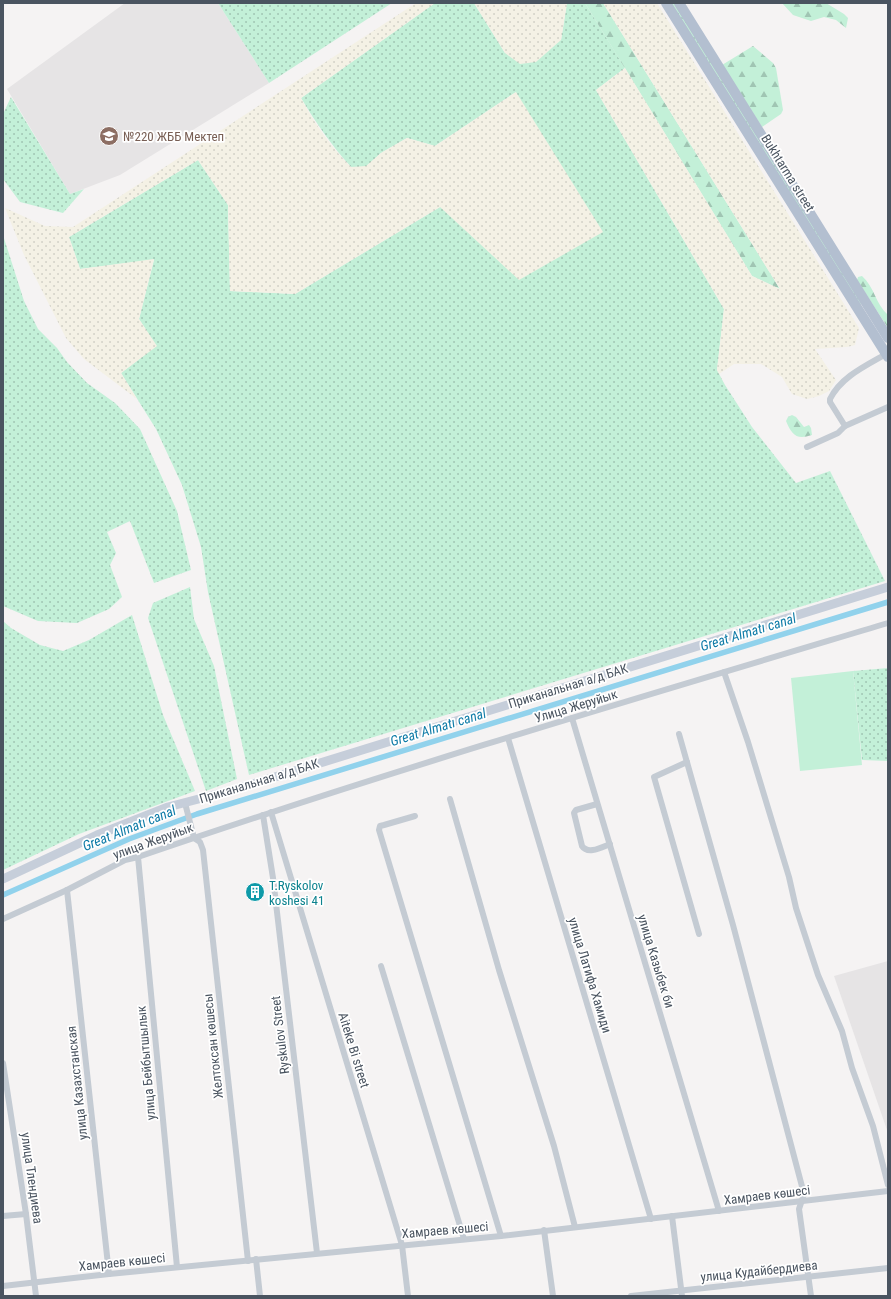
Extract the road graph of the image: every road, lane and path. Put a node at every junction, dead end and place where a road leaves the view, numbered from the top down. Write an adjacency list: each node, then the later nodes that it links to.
1 (666, 3): 3 (main road, Bukhtarma street)
2 (679, 3): 3 (main road, Bukhtarma street)
3 (863, 308): 4 (main road, Bukhtarma street); 5 (main road, Bukhtarma street)
4 (888, 338)
5 (887, 355): 7 (street)
6 (888, 407): 7 (street)
7 (844, 426): 8 (street)
8 (807, 447)
9 (888, 587): 17 (street, Приканальная а/д БАК)
10 (888, 622): 11 (street, Улица Жеруйык)
11 (724, 672): 12 (street, Улица Жеруйык); 31 (street)
12 (572, 718): 14 (street, Улица Жеруйык); 18 (street, улица Казыбек би)
13 (679, 734): 15 (street)
14 (508, 738): 19 (street, Улица Жеруйык); 38 (street, улица Латифа Хамиди)
15 (687, 762): 28 (street); 33 (street)
16 (450, 799): 39 (street)
17 (185, 803): 22 (street, Желтоксан көшесы); 25 (street, Приканальная а/д БАК)
18 (597, 804): 23 (street, улица Казыбек би); 23 (street)
19 (271, 812): 20 (street, улица Жеруйык); 43 (street, Aiteke Bi street)
20 (263, 814): 22 (street, улица Жеруйык); 44 (street, Ryskulov Street)
21 (415, 816): 41 (street)
22 (193, 835): 24 (street, улица Жеруйык); 46 (street, Желтоксан көшесы)
23 (610, 844): 34 (street, улица Казыбек би)
24 (138, 857): 26 (street, улица Жеруйык); 47 (street, улица Бейбытшылык)
25 (3, 879)
26 (67, 890): 27 (street, улица Жеруйык); 49 (street, улица Казахстанская)
27 (3, 920)
28 (699, 934)
29 (381, 966): 42 (street)
30 (3, 1063): 35 (street, улица Тлендиева)
31 (888, 1185)
32 (888, 1191): 33 (street, Хамраев көшесі)
33 (802, 1202): 34 (street, Хамраев көшесі); 50 (street)
34 (719, 1211): 37 (street, Хамраев көшесі)
35 (26, 1214): 36 (street); 51 (street, улица Тлендиева)
36 (3, 1216)
37 (672, 1216): 38 (street, Хамраев көшесі); 53 (street)
38 (651, 1219): 39 (street, Хамраев көшесі)
39 (576, 1227): 40 (street, Хамраев көшесі)
40 (544, 1230): 41 (street, Хамраев көшесі); 57 (street)
41 (501, 1236): 42 (street, Хамраев көшесі)
42 (464, 1239): 43 (street, Хамраев көшесі)
43 (402, 1245): 44 (street, Хамраев көшесі); 56 (street, Aiteke Bi street)
44 (317, 1253): 45 (street, Хамраев көшесі)
45 (256, 1260): 46 (street, Хамраев көшесі); 55 (street)
46 (248, 1261): 47 (street, Хамраев көшесі)
47 (177, 1267): 49 (street, Хамраев көшесі)
48 (888, 1268): 50 (street, улица Кудайбердиева)
49 (109, 1274): 51 (street, Хамраев көшесі)
50 (809, 1277): 53 (street, улица Кудайбердиева); 59 (street)
51 (34, 1282): 52 (street, Хамраев көшесі); 54 (street, улица Тлендиева)
52 (3, 1286)
53 (682, 1293): 58 (street, улица Кудайбердиева)
54 (36, 1296)
55 (260, 1296)
56 (408, 1296)
57 (553, 1296)
58 (631, 1296)
59 (811, 1296)

